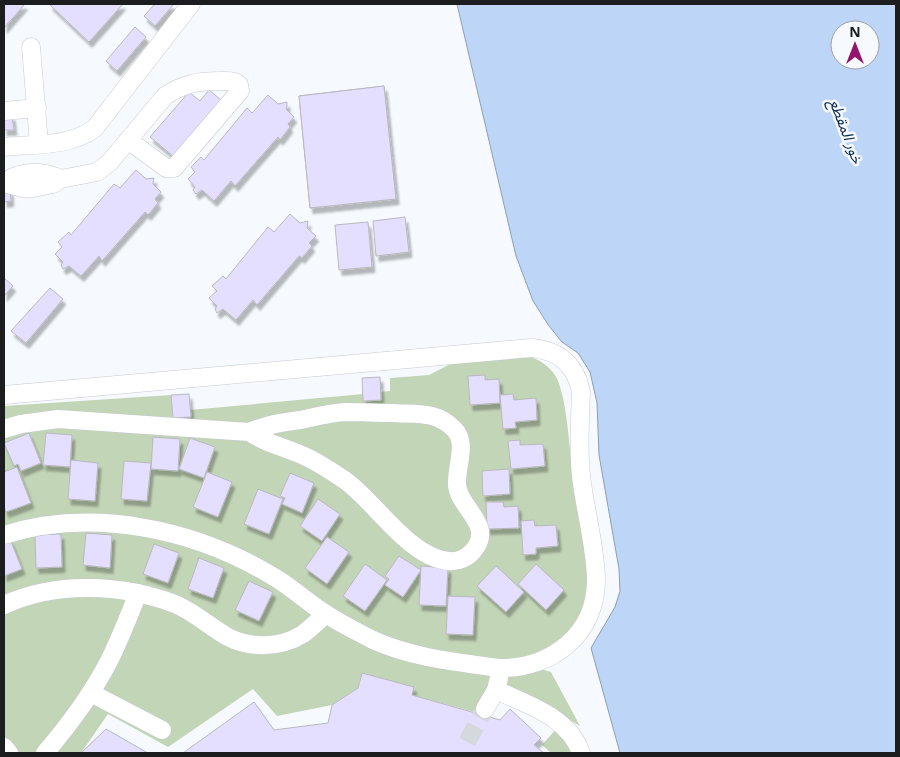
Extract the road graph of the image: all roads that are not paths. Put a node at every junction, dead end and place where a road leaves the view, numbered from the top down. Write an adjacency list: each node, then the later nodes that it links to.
1 (191, 4): 6 (lane)
2 (31, 47): 3 (lane)
3 (36, 108): 4 (lane); 6 (lane)
4 (4, 111)
5 (128, 140): 5 (lane); 8 (lane)
6 (39, 144): 7 (lane)
7 (4, 147)
8 (4, 183)
9 (4, 394): 16 (lane)
10 (4, 429): 11 (lane)
11 (249, 432): 11 (lane)
12 (4, 535): 15 (lane)
13 (138, 593): 14 (lane); 15 (lane); 18 (lane)
14 (4, 605)
15 (326, 614): 16 (lane)
16 (499, 668): 17 (lane)
17 (496, 690): 19 (lane); 24 (lane)
18 (91, 693): 20 (lane); 23 (lane)
19 (485, 709)
20 (162, 730)
21 (4, 747): 22 (lane)
22 (10, 753)
23 (45, 753)
24 (582, 753)

